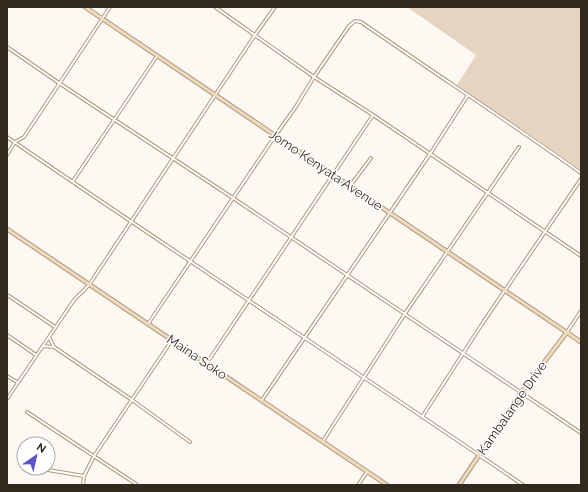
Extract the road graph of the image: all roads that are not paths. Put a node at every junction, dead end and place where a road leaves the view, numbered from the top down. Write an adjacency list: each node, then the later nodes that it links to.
1 (85, 7): 5 (street, Jomo Kenyata Avenue)
2 (110, 7): 5 (street)
3 (215, 7): 6 (street)
4 (275, 7): 6 (street)
5 (102, 18): 8 (street, Jomo Kenyata Avenue); 10 (street)
6 (255, 35): 9 (street); 12 (street)
7 (7, 47): 10 (street)
8 (157, 56): 12 (street, Jomo Kenyata Avenue); 14 (street)
9 (314, 77): 11 (street); 13 (street); 15 (street)
10 (59, 84): 14 (street); 17 (street)
11 (468, 95): 19 (street); 23 (street)
12 (215, 96): 15 (street, Jomo Kenyata Avenue); 22 (street)
13 (373, 115): 19 (street); 24 (street)
14 (116, 120): 22 (street); 26 (street)
15 (275, 136): 24 (street, Jomo Kenyata Avenue); 29 (street)
16 (7, 137): 17 (street)
17 (15, 142): 20 (street); 26 (street)
18 (519, 147): 28 (street)
19 (430, 154): 28 (street); 30 (street)
20 (7, 155)
21 (371, 158): 27 (street)
22 (173, 159): 29 (street); 31 (street)
23 (581, 173)
24 (333, 175): 27 (street, Jomo Kenyata Avenue); 34 (street)
25 (581, 179): 33 (street)
26 (73, 181): 31 (street)
27 (350, 186): 30 (street, Jomo Kenyata Avenue)
28 (487, 193): 33 (street); 35 (street)
29 (233, 198): 34 (street); 37 (street)
30 (390, 212): 35 (street, Jomo Kenyata Avenue); 38 (street)
31 (131, 221): 37 (street); 39 (street)
32 (7, 229): 39 (street, Maina Soko)
33 (545, 231): 36 (street); 40 (street)
34 (290, 238): 38 (street); 42 (street)
35 (447, 252): 40 (street, Jomo Kenyata Avenue); 44 (street)
36 (581, 256)
37 (190, 262): 42 (street); 45 (street)
38 (348, 276): 44 (street); 50 (street)
39 (89, 285): 45 (street, Maina Soko); 46 (street)
40 (504, 291): 47 (street, Jomo Kenyata Avenue); 55 (street)
41 (7, 296): 46 (street)
42 (248, 301): 50 (street); 57 (street)
43 (581, 311): 47 (street)
44 (404, 314): 55 (street); 59 (street)
45 (148, 324): 51 (street, Maina Soko)
46 (55, 327): 49 (street)
47 (567, 332): 52 (street, Jomo Kenyata Avenue); 61 (street, Kambalange Drive)
48 (7, 335): 56 (street)
49 (49, 337): 53 (street); 54 (street)
50 (305, 339): 59 (street); 64 (street)
51 (172, 340): 57 (street, Maina Soko); 63 (street)
52 (581, 342)
53 (42, 346): 54 (street); 56 (street)
54 (54, 347): 63 (street)
55 (463, 353): 61 (street); 66 (street)
56 (36, 355): 60 (street)
57 (206, 364): 64 (street, Maina Soko)
58 (7, 376): 60 (street)
59 (364, 377): 66 (street); 68 (street)
60 (17, 382): 62 (street)
61 (522, 393): 67 (street); 70 (street, Kambalange Drive)
62 (7, 399)
63 (132, 400): 69 (street); 71 (street)
64 (262, 400): 68 (street, Maina Soko)
65 (27, 412): 71 (street)
66 (422, 417): 70 (street)
67 (581, 433)
68 (323, 441): 73 (street, Maina Soko)
69 (190, 442)
70 (479, 455): 79 (street, Kambalange Drive); 80 (street)
71 (94, 456): 74 (street); 75 (street)
72 (56, 471): 74 (street)
73 (367, 472): 77 (street); 78 (street, Maina Soko)
74 (84, 476): 76 (street)
75 (136, 484)
76 (83, 485)
77 (358, 485)
78 (387, 485)
79 (459, 485)
80 (523, 485)

